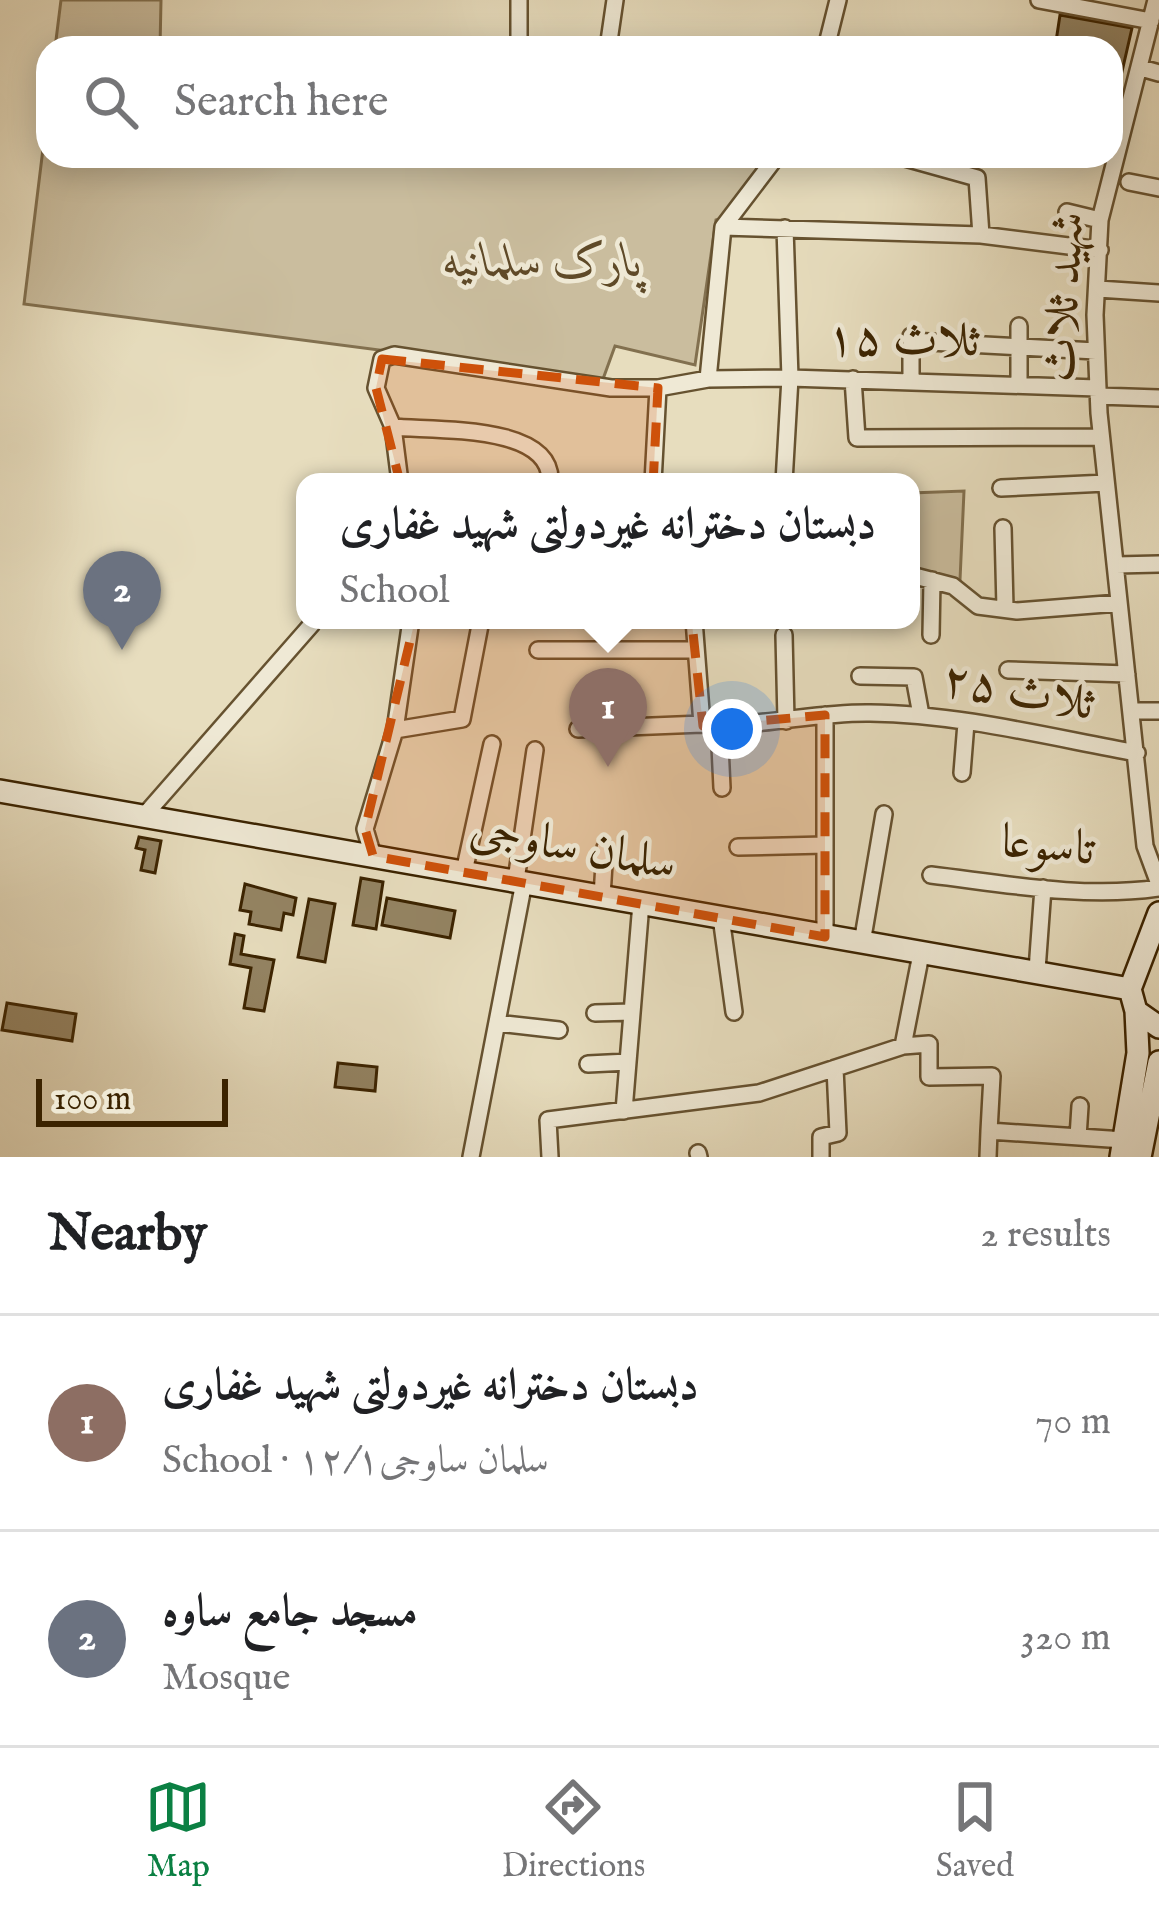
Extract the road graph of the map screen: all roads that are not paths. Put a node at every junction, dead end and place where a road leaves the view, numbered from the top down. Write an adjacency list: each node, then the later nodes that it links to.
1 (519, 0): 7 (street)
2 (614, 0): 8 (street)
3 (838, 0): 9 (street)
4 (1039, 0): 6 (street)
5 (1156, 0): 6 (street, شهید ثلاث)
6 (1151, 21): 10 (street, شهید ثلاث)
7 (519, 36)
8 (610, 36)
9 (829, 36)
10 (1150, 70): 11 (street, شهید ثلاث)
11 (1123, 151)
12 (768, 168): 19 (street)
13 (941, 168): 21 (street)
14 (1117, 168): 18 (street, شهید ثلاث)
15 (1129, 182): 16 (street)
16 (1159, 188)
17 (1067, 212): 18 (street)
18 (1100, 220): 22 (street, شهید ثلاث)
19 (723, 227): 20 (street); 29 (street)
20 (785, 228): 21 (street); 28 (street)
21 (981, 235): 22 (street)
22 (1100, 250): 23 (street, شهید ثلاث)
23 (1098, 289): 24 (street); 27 (street, شهید ثلاث)
24 (1159, 293)
25 (1019, 326): 26 (street)
26 (1019, 345): 27 (street); 31 (street); 32 (street)
27 (1096, 351): 34 (street, شهید ثلاث)
28 (790, 378): 29 (street, ثلاث ۱۵); 30 (street, ثلاث ۱۵); 41 (street)
29 (708, 379): 33 (street, ثلاث ۱۵)
30 (853, 379): 31 (street, ثلاث ۱۵); 37 (street)
31 (911, 379): 32 (street, ثلاث ۱۵)
32 (1019, 382): 34 (street, ثلاث ۱۵)
33 (658, 388): 36 (street, ثلاث ۱۵); 40 (street)
34 (1098, 392): 35 (street, ثلاث ۱۵); 37 (street, شهید ثلاث)
35 (1159, 398)
36 (393, 427): 38 (street); 39 (street)
37 (1101, 436): 42 (street, شهید ثلاث)
38 (399, 473)
39 (551, 473)
40 (653, 473)
41 (785, 473)
42 (1106, 483): 43 (street); 46 (street, شهید ثلاث)
43 (1001, 488)
44 (1003, 528): 50 (street)
45 (1159, 564): 46 (street)
46 (1116, 565): 49 (street, شهید ثلاث)
47 (920, 577): 48 (street)
48 (932, 580): 50 (street); 56 (street)
49 (1119, 602): 50 (street); 60 (street, شهید ثلاث)
50 (1005, 608)
51 (308, 629): 78 (street)
52 (410, 629): 70 (street)
53 (479, 629): 70 (street)
54 (694, 629): 58 (street)
55 (784, 635): 66 (street)
56 (931, 635)
57 (538, 650): 58 (street)
58 (695, 650): 68 (street)
59 (1008, 670): 60 (street)
60 (1127, 674): 63 (street, شهید ثلاث)
61 (860, 676): 64 (street)
62 (1159, 710): 63 (street)
63 (1132, 711): 73 (street, شهید ثلاث)
64 (921, 715): 65 (street, ثلاث ۲۵); 67 (street, ثلاث ۲۵)
65 (825, 716): 66 (street, ثلاث ۲۵); 79 (street)
66 (786, 721): 68 (street, ثلاث ۲۵)
67 (966, 723): 73 (street, ثلاث ۲۵); 74 (street)
68 (711, 725): 69 (street, ثلاث ۲۵); 75 (street)
69 (578, 729)
70 (395, 730): 82 (street)
71 (492, 744): 83 (street)
72 (535, 750): 85 (street)
73 (1137, 752): 86 (street, شهید ثلاث)
74 (962, 773)
75 (722, 788)
76 (0, 791): 78 (street, سلمان ساوجی)
77 (884, 814): 93 (street)
78 (143, 817): 82 (street, سلمان ساوجی)
79 (825, 839): 80 (street); 92 (street)
80 (738, 847)
81 (605, 848): 88 (street)
82 (373, 856): 83 (street, سلمان ساوجی)
83 (464, 872): 85 (street, سلمان ساوجی)
84 (931, 874): 87 (street, تاسوعا)
85 (519, 881): 88 (street, سلمان ساوجی); 100 (street)
86 (1159, 886): 87 (street, تاسوعا)
87 (1043, 888): 95 (street)
88 (602, 896): 89 (street, سلمان ساوجی)
89 (641, 903): 91 (street, سلمان ساوجی); 97 (street)
90 (1159, 913): 96 (street)
91 (721, 917): 92 (street, سلمان ساوجی); 98 (street)
92 (825, 938): 93 (street, سلمان ساوجی)
93 (862, 943): 94 (street, سلمان ساوجی)
94 (922, 954): 95 (street, سلمان ساوجی); 103 (street)
95 (1037, 970): 96 (street, سلمان ساوجی)
96 (1133, 1000): 101 (street); 112 (street)
97 (632, 1012): 99 (street); 104 (street)
98 (734, 1012)
99 (595, 1013)
100 (496, 1023): 102 (street); 113 (street)
101 (1159, 1027)
102 (560, 1030)
103 (903, 1046): 107 (street); 110 (street)
104 (628, 1062): 106 (street); 109 (street)
105 (1159, 1062): 112 (street)
106 (588, 1064)
107 (836, 1068): 109 (street); 115 (street)
108 (1080, 1106): 111 (street)
109 (624, 1111): 114 (street)
110 (989, 1131): 111 (street); 116 (street)
111 (1078, 1137): 112 (street)
112 (1137, 1148)
113 (471, 1157)
114 (550, 1157)
115 (821, 1157)
116 (988, 1157)

